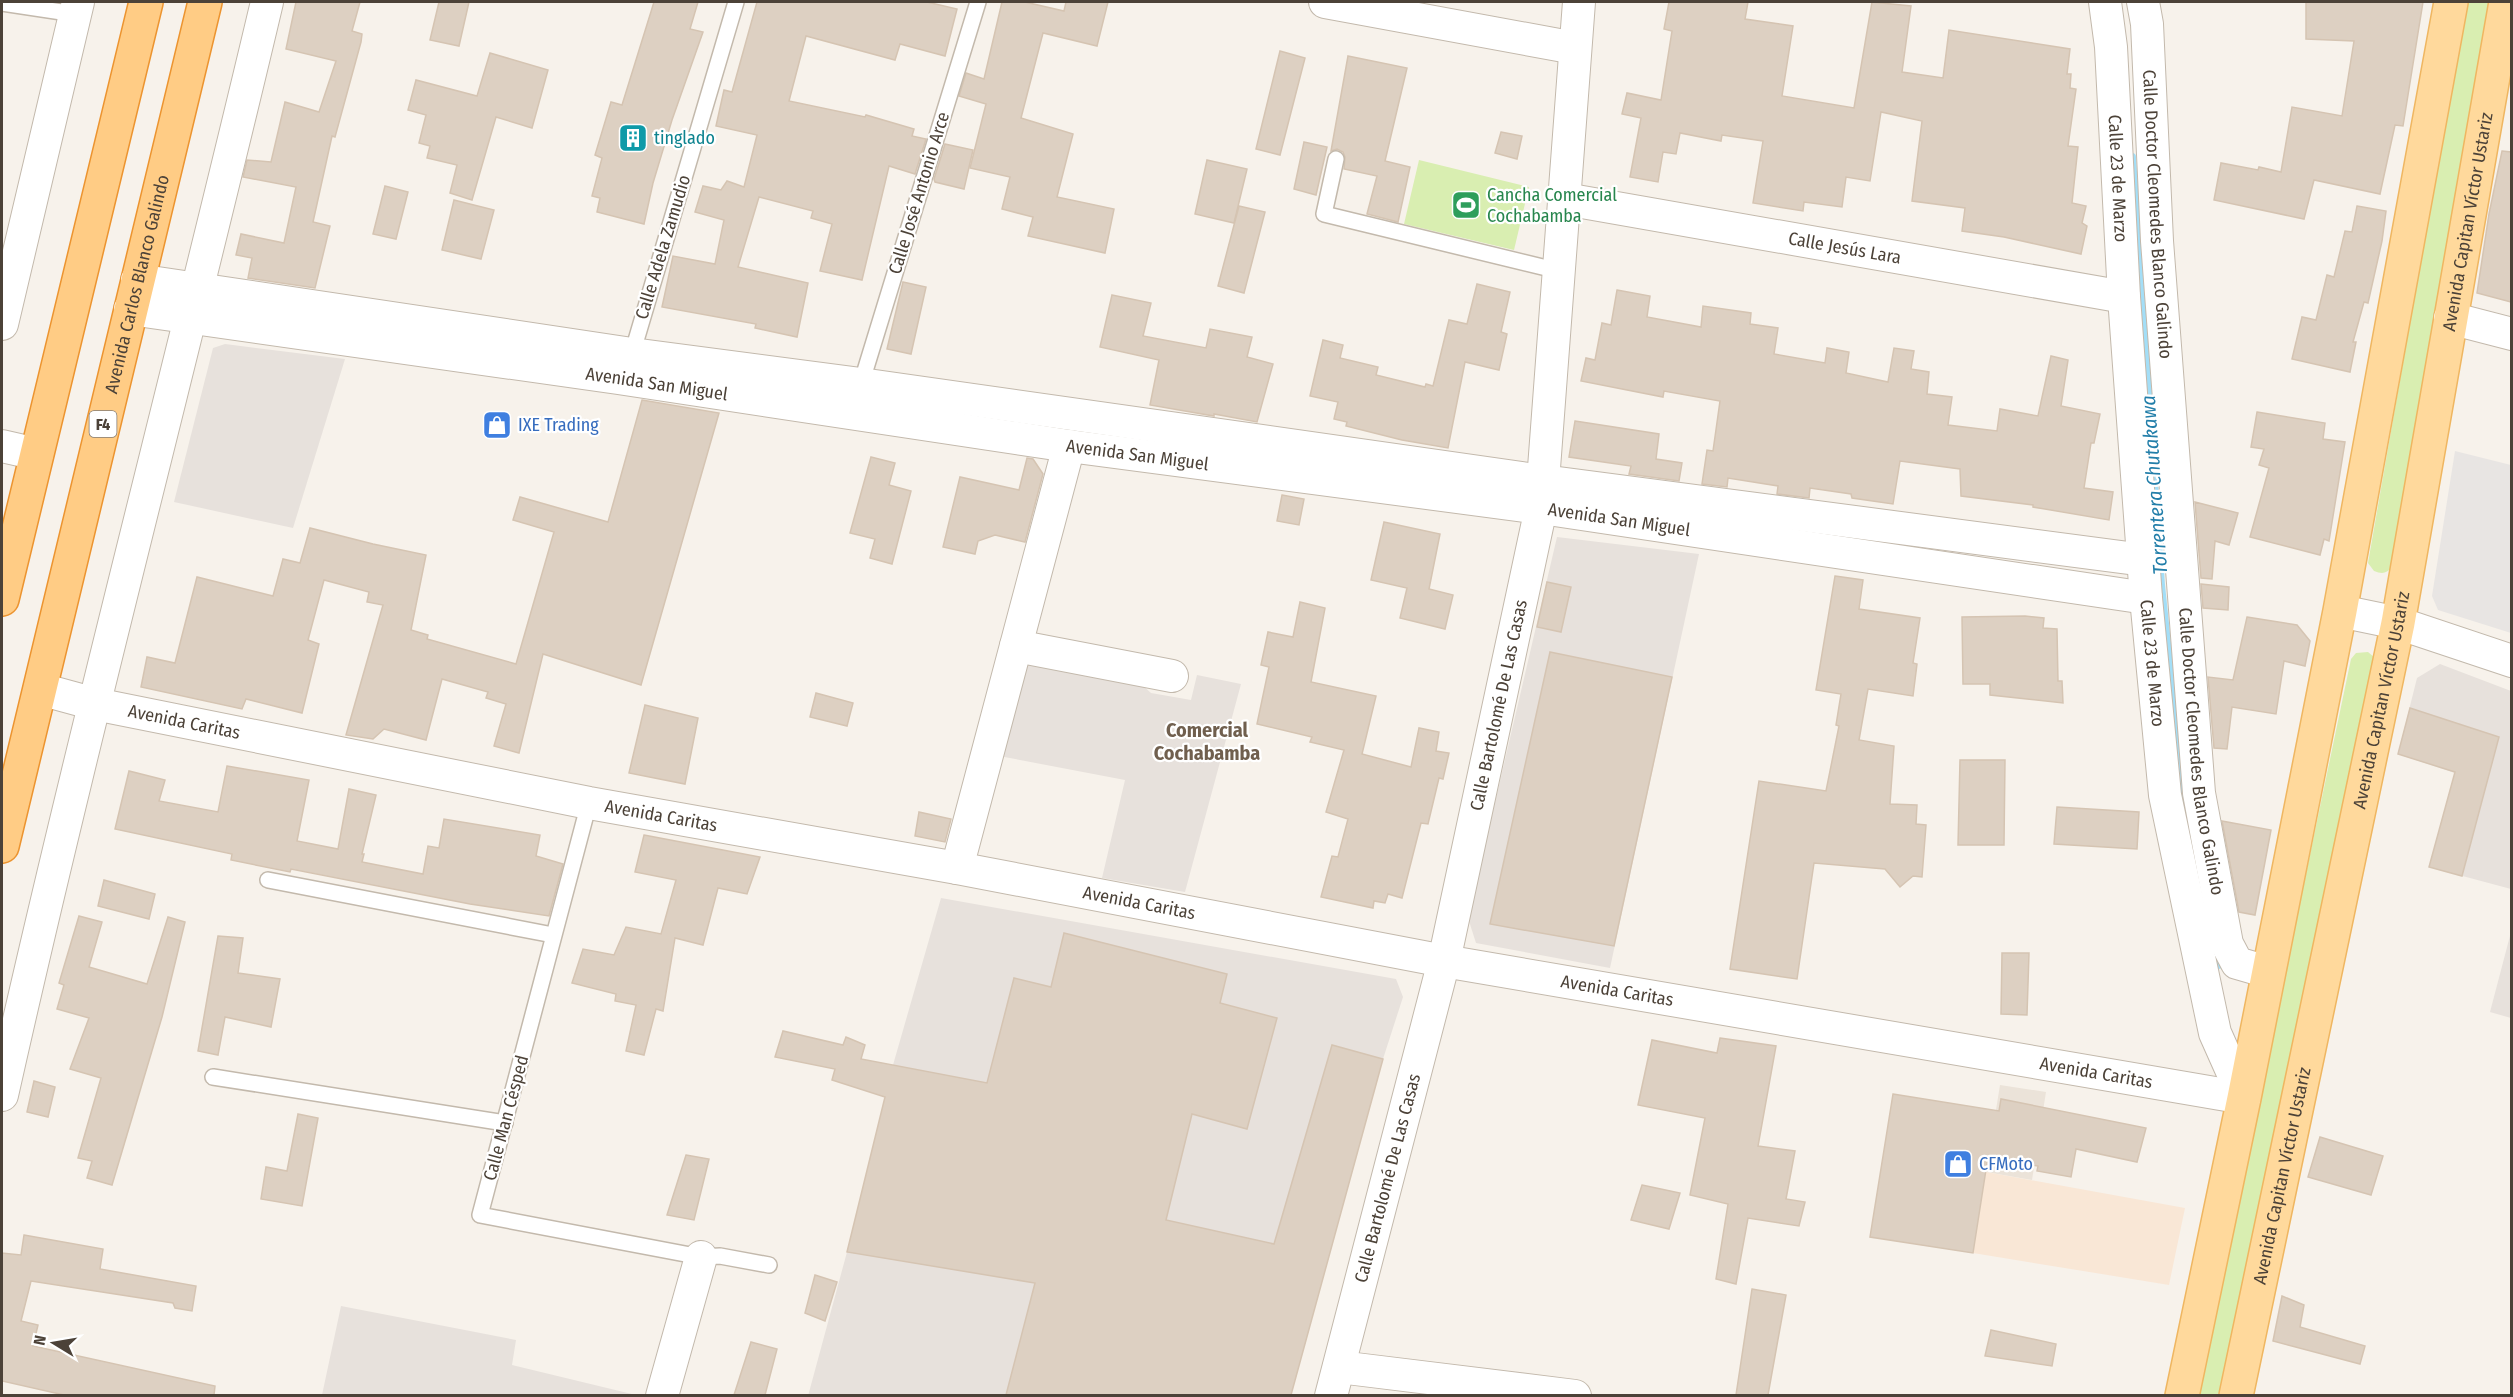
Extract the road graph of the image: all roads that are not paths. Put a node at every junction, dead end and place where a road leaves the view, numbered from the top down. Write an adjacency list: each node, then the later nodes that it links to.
1 (146, 2): 29 (highway)
2 (205, 2): 19 (highway, Avenida Carlos Blanco Galindo / F4)
3 (267, 2): 18 (street)
4 (736, 2): 25 (lane, Calle Adela Zamudio)
5 (978, 2): 26 (lane, Calle José Antonio Arce)
6 (1325, 2): 14 (street)
7 (1579, 2): 14 (street, Calle Bartolomé De Las Casas)
8 (2105, 2): 20 (street, Calle 23 de Marzo)
9 (2143, 2): 47 (street, Calle Doctor Cleomedes Blanco Galindo)
10 (2451, 2): 34 (main road)
11 (2506, 2): 22 (main road, Avenida Capitan Víctor Ustariz)
12 (2, 3): 13 (lane)
13 (76, 8): 23 (street)
14 (1575, 48): 16 (street, Calle Bartolomé De Las Casas)
15 (1336, 159): 17 (lane)
16 (1565, 199): 17 (street, Calle Bartolomé De Las Casas); 20 (street, Calle Jesús Lara)
17 (1559, 271): 30 (street, Calle Bartolomé De Las Casas)
18 (199, 289): 19 (street, Avenida San Miguel); 21 (street); 25 (street, Avenida San Miguel)
19 (134, 295): 21 (street, Avenida San Miguel); 39 (highway, Avenida Carlos Blanco Galindo / F4)
20 (2124, 297): 31 (street, Calle 23 de Marzo)
21 (190, 318): 28 (street, Avenida San Miguel); 40 (street)
22 (2450, 318): 24 (street); 35 (main road, Avenida Capitan Víctor Ustariz)
23 (2, 324)
24 (2511, 334)
25 (632, 354): 26 (street, Avenida San Miguel)
26 (861, 384): 30 (street, Avenida San Miguel)
27 (2, 446): 29 (street)
28 (1070, 446): 30 (street, Avenida San Miguel); 36 (street)
29 (37, 454): 33 (highway)
30 (1542, 495): 31 (street, Avenida San Miguel); 32 (street, Avenida San Miguel); 46 (street, Calle Bartolomé De Las Casas)
31 (2144, 560): 32 (street, Calle 23 de Marzo)
32 (2146, 598): 50 (street, Calle 23 de Marzo)
33 (2, 599)
34 (2340, 611): 35 (street); 47 (main road)
35 (2398, 623): 37 (street); 58 (main road, Avenida Capitan Víctor Ustariz)
36 (1016, 646): 38 (street); 43 (street)
37 (2511, 661)
38 (1172, 676)
39 (40, 689): 40 (street, Avenida Caritas); 42 (highway, Avenida Carlos Blanco Galindo / F4)
40 (95, 704): 41 (street, Avenida Caritas); 49 (street)
41 (589, 803): 43 (street, Avenida Caritas); 45 (lane, Calle Man Césped)
42 (2, 846)
43 (957, 868): 46 (street, Avenida Caritas)
44 (268, 880): 45 (lane)
45 (554, 935): 51 (lane, Calle Man Césped)
46 (1444, 961): 50 (street, Avenida Caritas); 54 (street, Calle Bartolomé De Las Casas)
47 (2268, 972): 50 (main road)
48 (213, 1077): 51 (lane)
49 (2, 1095)
50 (2244, 1098): 57 (main road)
51 (505, 1123): 52 (lane, Calle Man Césped)
52 (701, 1257): 53 (lane, Calle Man Césped); 55 (street)
53 (769, 1265)
54 (1335, 1381): 56 (street)
55 (662, 1395)
56 (1575, 1395)
57 (2182, 1395)
58 (2236, 1395)

